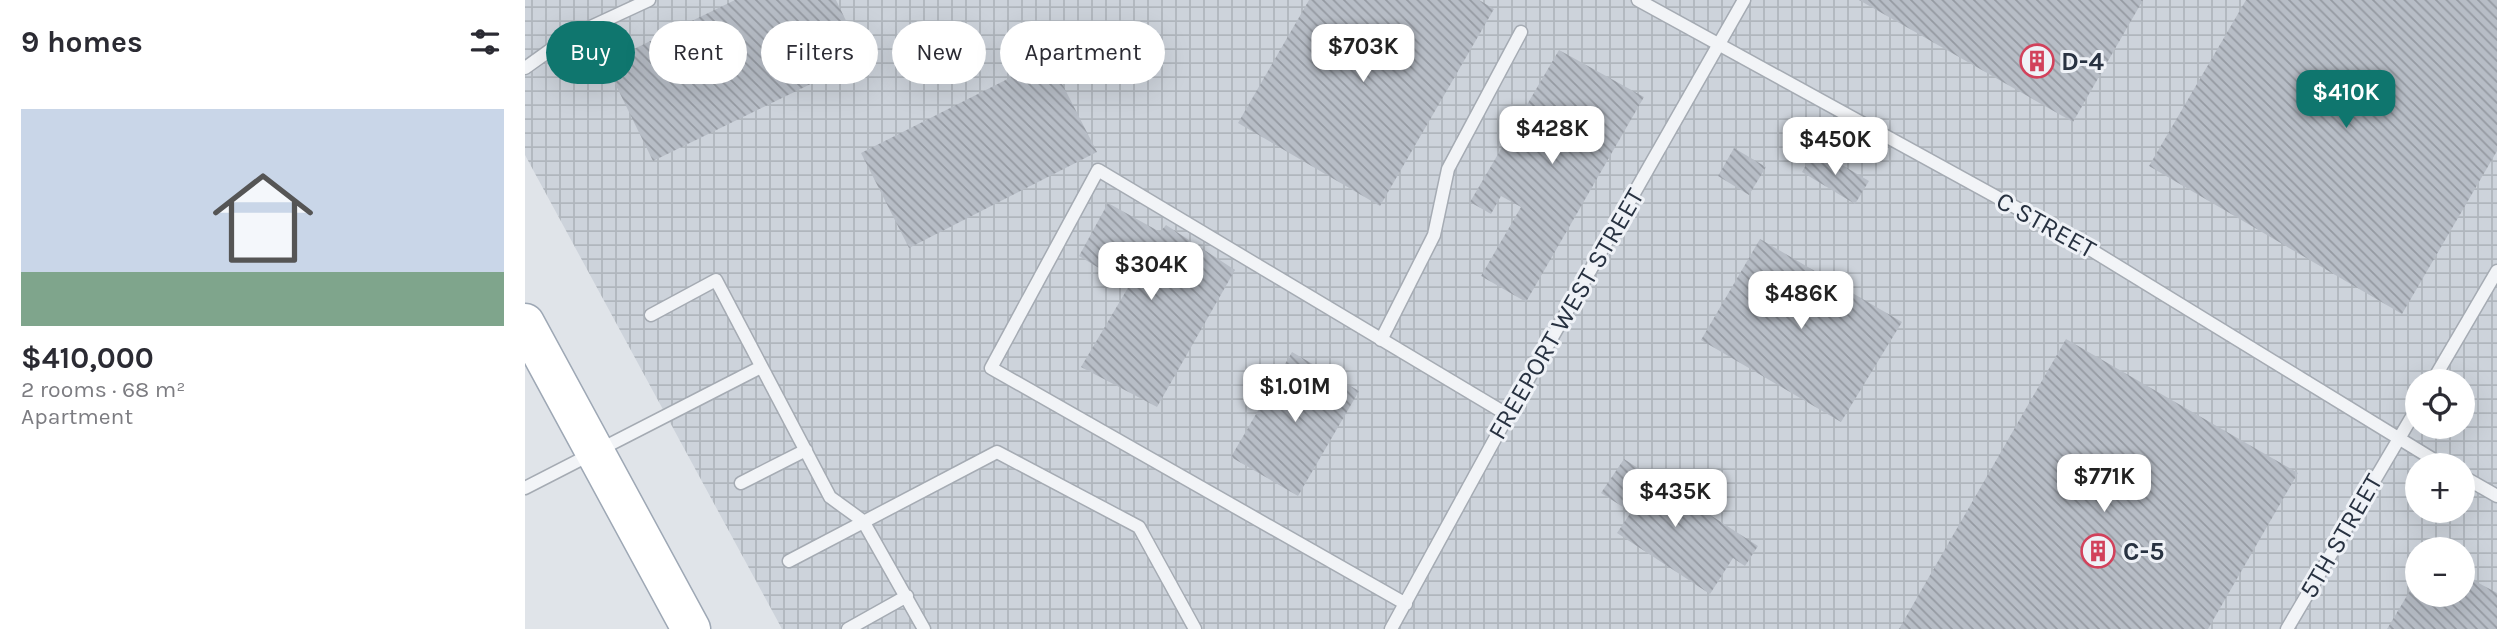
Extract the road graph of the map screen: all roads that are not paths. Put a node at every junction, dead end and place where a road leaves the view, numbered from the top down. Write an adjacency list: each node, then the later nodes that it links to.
1 (649, 0): 6 (lane)
2 (1639, 0): 5 (lane, C STREET)
3 (1744, 0): 5 (lane, FREEPORT WEST STREET)
4 (1521, 32): 10 (lane)
5 (1718, 46): 13 (lane, FREEPORT WEST STREET); 15 (lane, C STREET)
6 (525, 68)
7 (2497, 271): 12 (lane)
8 (651, 315): 11 (lane)
9 (525, 323): 17 (main road)
10 (1381, 340): 13 (lane); 26 (lane)
11 (761, 366): 16 (lane); 17 (lane)
12 (2440, 369)
13 (1508, 415): 26 (lane, FREEPORT WEST STREET)
14 (2405, 428): 15 (lane, 5TH STREET)
15 (2398, 439): 18 (lane, C STREET); 32 (lane, 5TH STREET)
16 (806, 450): 19 (lane); 23 (lane)
17 (595, 451): 21 (lane); 27 (main road)
18 (2422, 453)
19 (741, 483)
20 (2475, 483): 22 (lane)
21 (525, 488)
22 (2497, 496)
23 (863, 522): 24 (lane); 25 (lane); 30 (lane)
24 (789, 561)
25 (907, 596): 28 (lane); 29 (lane)
26 (1406, 604): 31 (lane, FREEPORT WEST STREET)
27 (691, 629)
28 (848, 629)
29 (924, 629)
30 (1195, 629)
31 (1391, 629)
32 (2287, 629)

